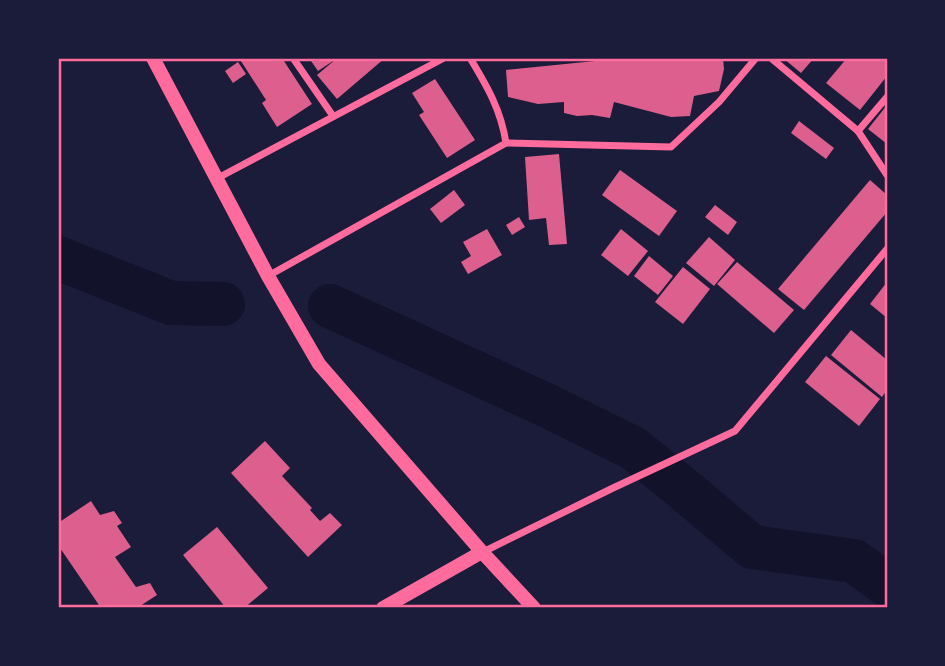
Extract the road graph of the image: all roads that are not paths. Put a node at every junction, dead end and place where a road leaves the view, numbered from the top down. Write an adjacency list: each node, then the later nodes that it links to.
1 (153, 58): 12 (main road)
2 (293, 58): 8 (street)
3 (444, 58): 8 (street)
4 (470, 58): 10 (street)
5 (756, 58): 10 (street)
6 (771, 58): 9 (street)
7 (887, 96): 9 (street)
8 (333, 116): 12 (street)
9 (858, 131): 11 (street)
10 (506, 143): 14 (street)
11 (887, 174)
12 (216, 179): 14 (main road)
13 (887, 248): 15 (street)
14 (268, 276): 15 (main road)
15 (482, 552): 16 (main road); 17 (main road)
16 (383, 608)
17 (534, 608)

